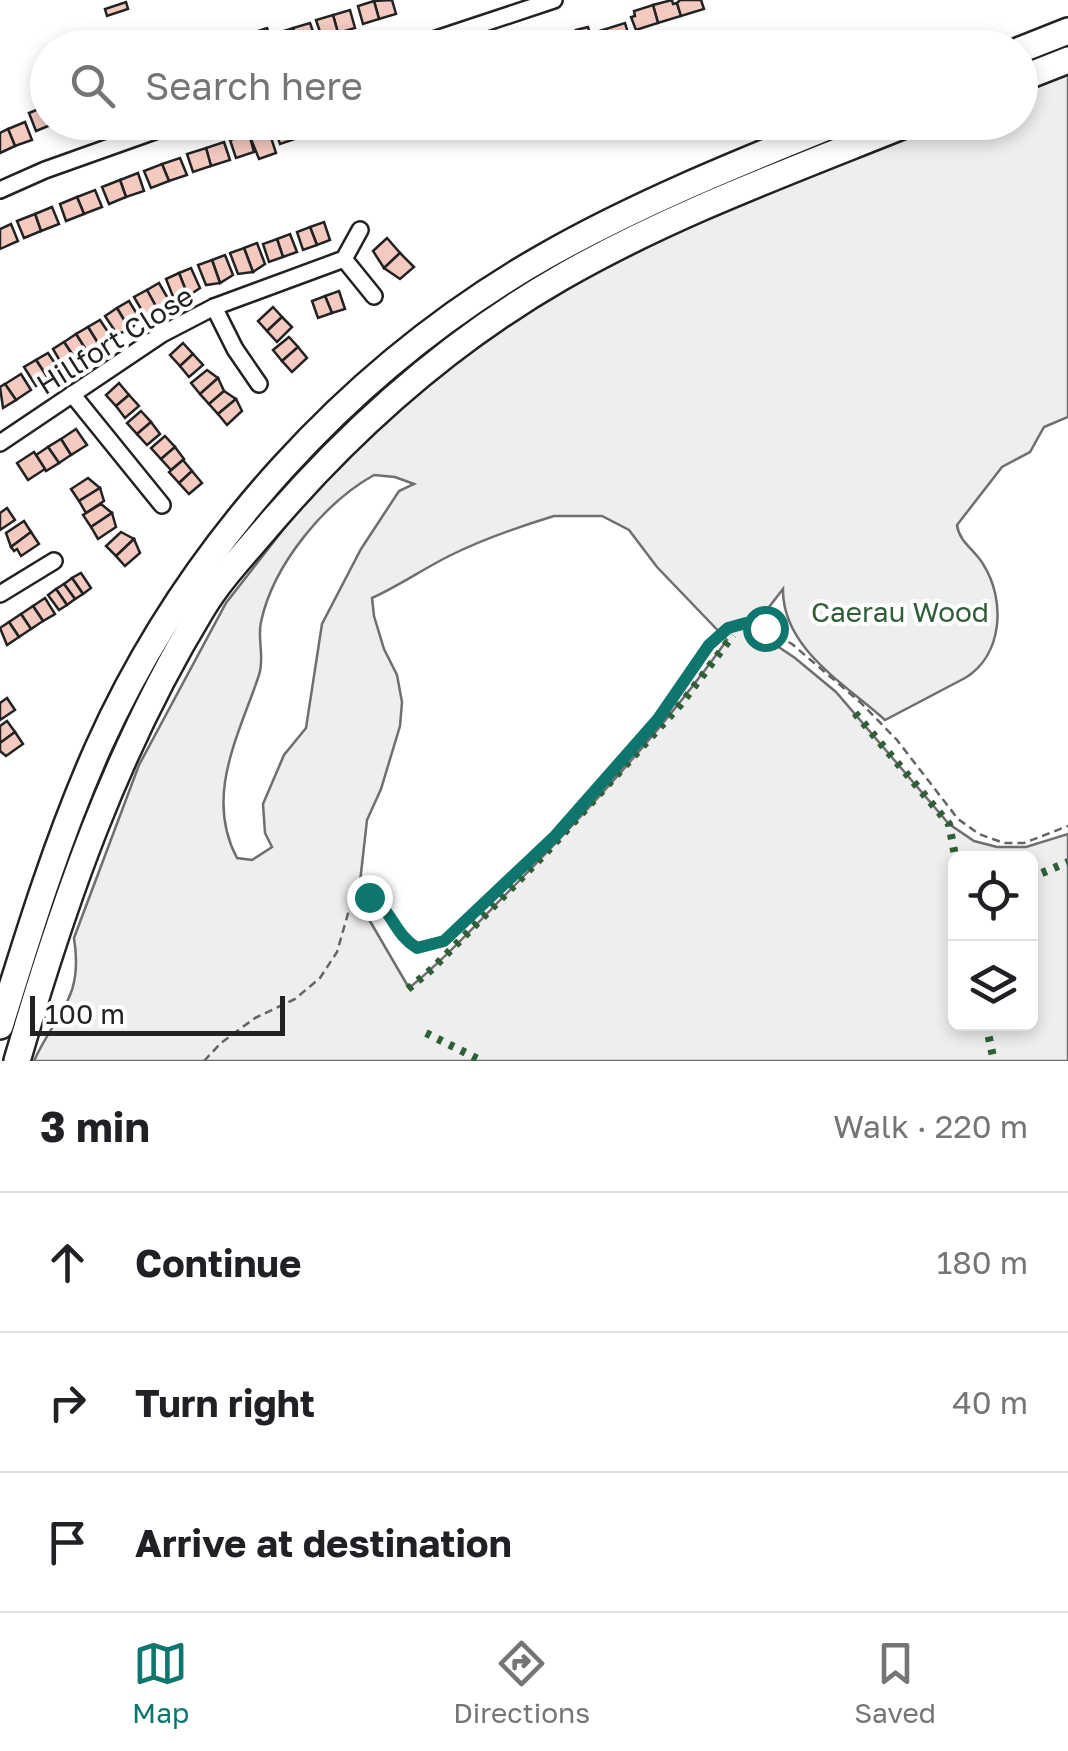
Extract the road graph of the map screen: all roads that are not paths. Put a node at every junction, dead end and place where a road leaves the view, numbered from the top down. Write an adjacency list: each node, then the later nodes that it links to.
1 (554, 0): 2 (street)
2 (463, 30)
3 (1068, 31): 4 (main road)
4 (1038, 43)
5 (1068, 60): 6 (main road)
6 (1038, 72)
7 (129, 140): 10 (street)
8 (796, 140): 21 (main road)
9 (867, 140): 22 (main road)
10 (0, 190)
11 (360, 230): 12 (street)
12 (344, 259): 13 (street); 14 (street, Hillfort Close)
13 (374, 296)
14 (214, 307): 15 (street); 16 (street, Hillfort Close)
15 (259, 384)
16 (72, 394): 17 (street, Hillfort Close); 18 (street)
17 (0, 443)
18 (162, 505)
19 (54, 561): 20 (street)
20 (2, 589)
21 (0, 1026)
22 (17, 1061)

